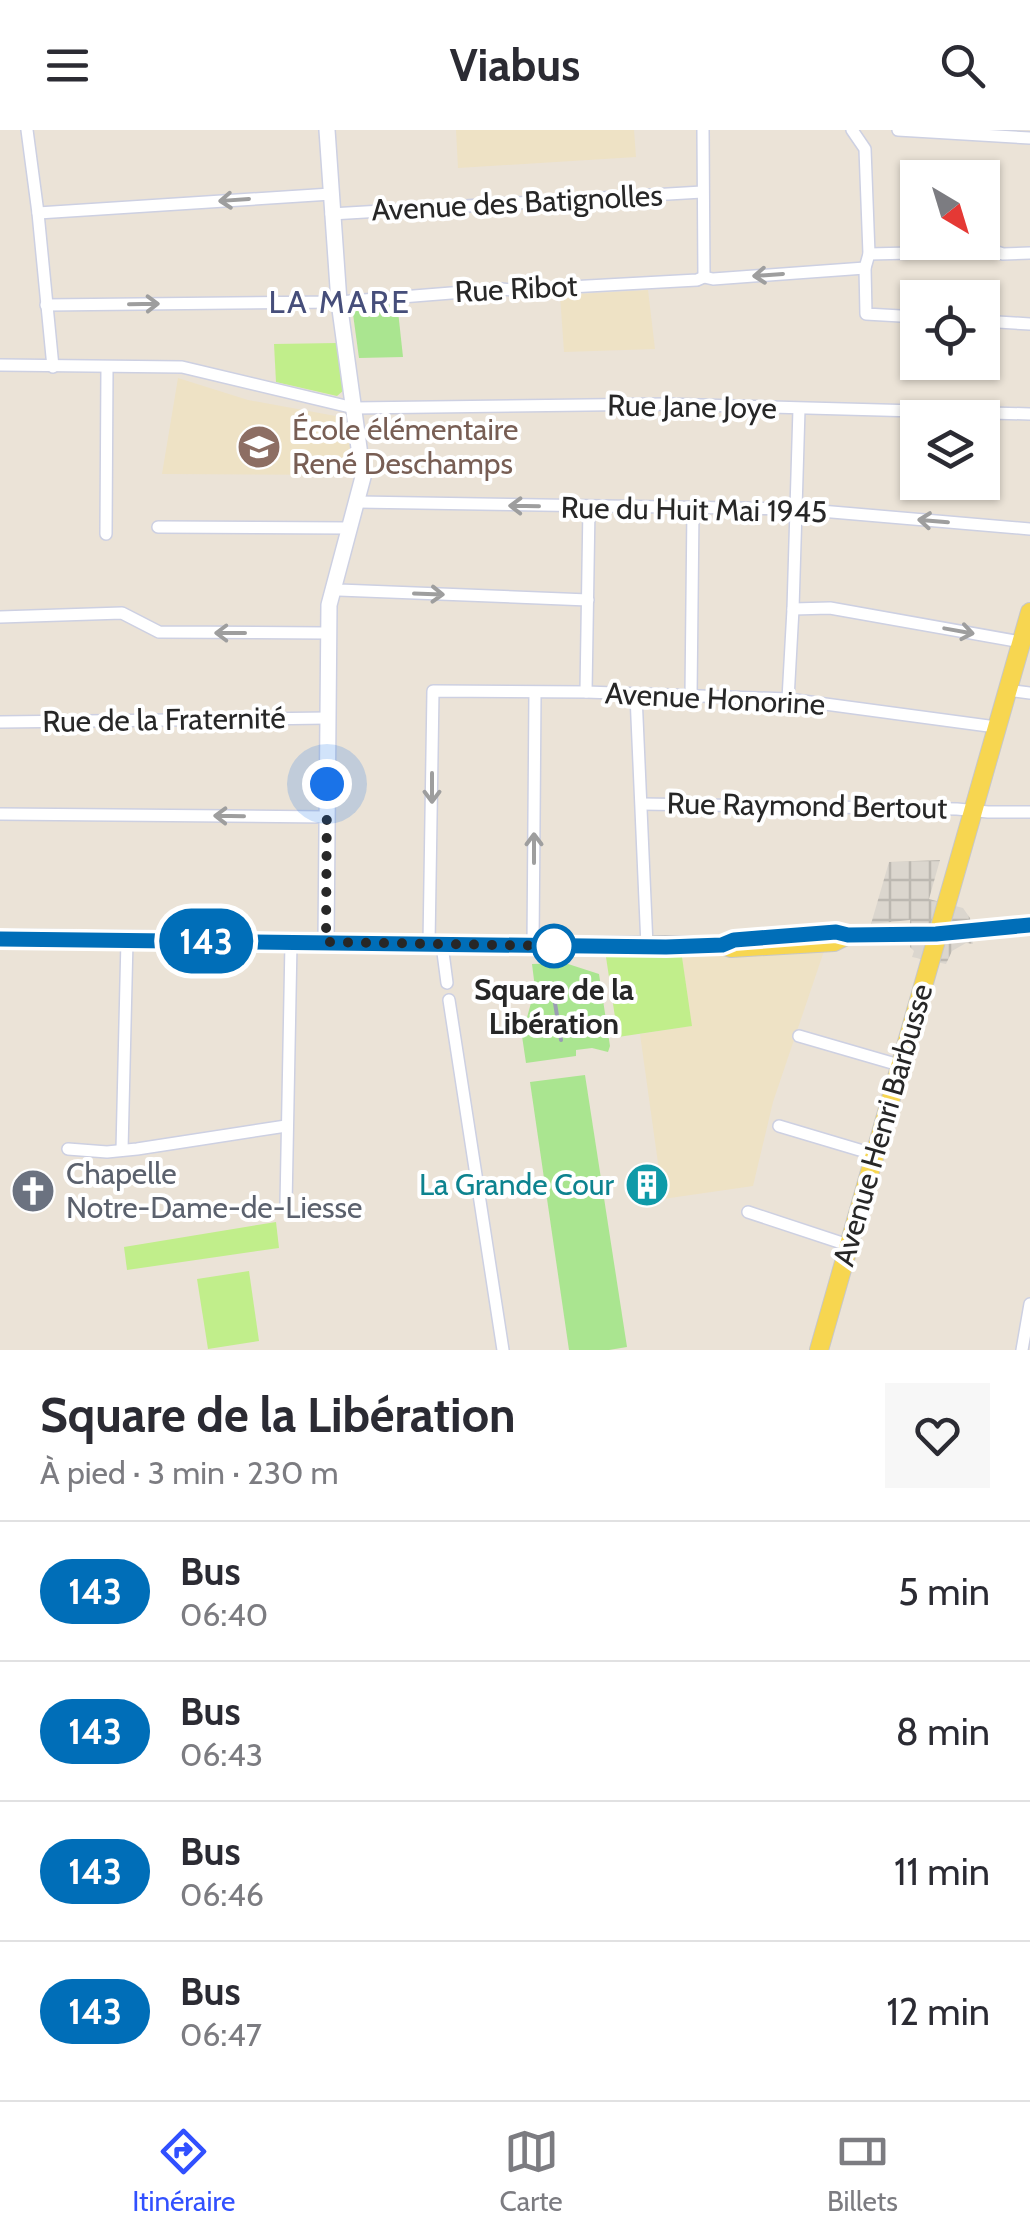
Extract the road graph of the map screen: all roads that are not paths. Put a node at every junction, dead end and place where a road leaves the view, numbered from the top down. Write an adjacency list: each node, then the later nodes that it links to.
1 (27, 130): 9 (street)
2 (328, 130): 8 (street)
3 (703, 130): 7 (street)
4 (852, 130): 12 (street)
5 (898, 130): 6 (street)
6 (1030, 138)
7 (702, 192): 10 (street, Avenue des Batignolles); 14 (street)
8 (331, 194): 9 (street, one-way to 9); 10 (street)
9 (38, 213): 16 (street)
10 (331, 214): 15 (street)
11 (1030, 253): 12 (street)
12 (869, 254): 13 (street)
13 (865, 268): 14 (street, Rue Ribot, one-way to 14); 17 (street)
14 (704, 277): 15 (street, Rue Ribot)
15 (339, 302): 16 (street, Rue Ribot, one-way to 15); 23 (street)
16 (46, 305): 21 (street)
17 (900, 316)
18 (1000, 322): 19 (street)
19 (1030, 324)
20 (0, 365): 21 (street, Rue Jane Joye)
21 (52, 366): 22 (street, Rue Jane Joye)
22 (107, 368): 23 (street, Rue Jane Joye); 33 (street)
23 (354, 408): 24 (street, Rue Jane Joye); 26 (street)
24 (799, 409): 25 (street, Rue Jane Joye); 29 (street)
25 (1030, 414)
26 (358, 502): 27 (street, Rue du Huit Mai 1945, one-way to 26); 31 (street)
27 (590, 507): 28 (street, Rue du Huit Mai 1945); 35 (street)
28 (693, 508): 29 (street, Rue du Huit Mai 1945); 46 (street)
29 (796, 509): 32 (street, Rue du Huit Mai 1945, one-way to 29); 36 (street)
30 (158, 527): 31 (street)
31 (349, 528): 34 (street)
32 (1030, 529)
33 (106, 534)
34 (332, 588): 35 (street, one-way to 35); 39 (street)
35 (588, 600): 42 (street)
36 (793, 608): 40 (street, one-way to 40); 47 (street)
37 (1030, 612): 40 (main road, Avenue Henri Barbusse)
38 (0, 617): 39 (street, one-way to 38)
39 (327, 633): 48 (street)
40 (1021, 642): 41 (main road, Avenue Henri Barbusse)
41 (1007, 690): 44 (street); 50 (main road, Avenue Henri Barbusse)
42 (586, 692): 43 (street, Avenue Honorine); 45 (street, Avenue Honorine)
43 (535, 693): 62 (street, Avenue Honorine, one-way to 62); 63 (street, one-way to 43)
44 (1030, 693)
45 (636, 695): 46 (street, Avenue Honorine); 51 (street)
46 (690, 696): 47 (street, Avenue Honorine)
47 (788, 699): 50 (street, Avenue Honorine)
48 (328, 718): 49 (street, Rue de la Fraternité); 55 (street)
49 (0, 722)
50 (996, 727): 52 (main road, Avenue Henri Barbusse)
51 (642, 804): 52 (street, Rue Raymond Bertout); 64 (street)
52 (972, 810): 53 (street, Rue Raymond Bertout); 57 (main road, Avenue Henri Barbusse)
53 (1030, 812)
54 (0, 814): 55 (street, one-way to 54)
55 (326, 818): 61 (street)
56 (1030, 925): 57 (main road)
57 (936, 934): 64 (main road); 68 (main road, Avenue Henri Barbusse)
58 (0, 938): 59 (main road)
59 (126, 940): 60 (main road); 72 (street)
60 (291, 942): 61 (main road); 69 (street)
61 (326, 942): 62 (main road)
62 (435, 945): 63 (main road); 65 (street)
63 (533, 946): 64 (main road)
64 (647, 946)
65 (447, 983)
66 (449, 1000): 78 (street)
67 (799, 1036): 68 (street)
68 (899, 1065): 73 (main road, Avenue Henri Barbusse)
69 (286, 1126): 72 (street); 74 (street)
70 (778, 1126): 73 (street)
71 (68, 1150): 72 (street)
72 (122, 1150)
73 (874, 1154): 76 (main road, Avenue Henri Barbusse)
74 (286, 1205)
75 (748, 1212): 76 (street)
76 (848, 1245): 79 (main road, Avenue Henri Barbusse)
77 (1030, 1304): 80 (street)
78 (503, 1350)
79 (819, 1350)
80 (1022, 1350)

